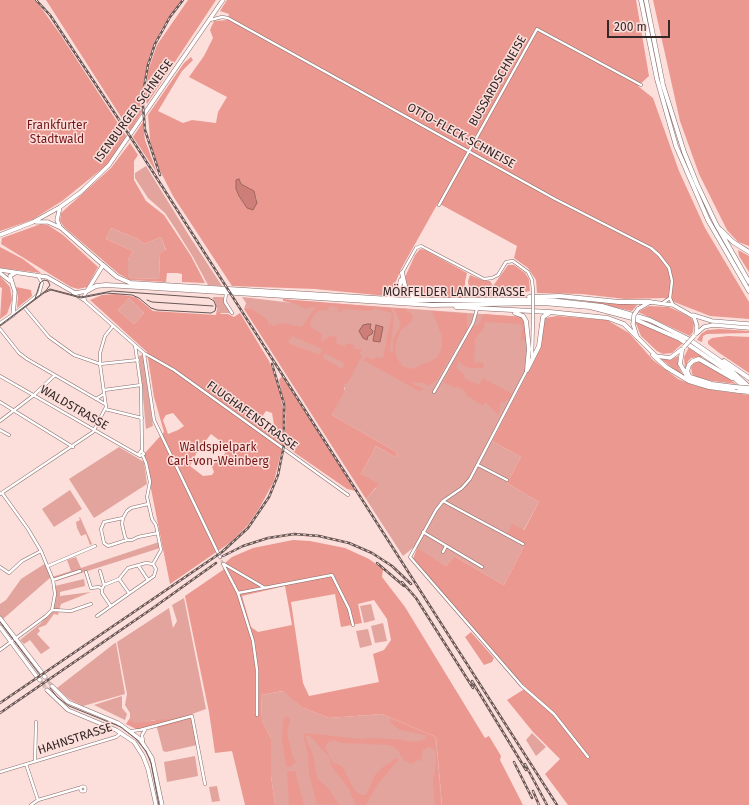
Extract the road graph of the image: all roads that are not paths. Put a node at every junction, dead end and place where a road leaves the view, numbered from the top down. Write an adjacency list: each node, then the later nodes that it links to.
1 (223, 0): 4 (main road, ISENBURGER SCHNEISE)
2 (641, 0): 24 (highway)
3 (646, 0): 10 (highway)
4 (210, 20): 6 (street, OTTO-FLECK-SCHNEISE); 8 (main road, ISENBURGER SCHNEISE)
5 (641, 85): 6 (street, BUSSARDSCHNEISE)
6 (468, 151): 7 (street, BUSSARDSCHNEISE); 25 (street, OTTO-FLECK-SCHNEISE)
7 (439, 205)
8 (60, 207): 9 (main road, ISENBURGER SCHNEISE); 11 (main road)
9 (33, 222): 11 (main road); 12 (main road, ISENBURGER SCHNEISE)
10 (716, 224): 13 (highway); 19 (highway)
11 (61, 228): 14 (main road)
12 (1, 235)
13 (749, 252)
14 (103, 265): 22 (main road); 26 (highway, MÖRFELDER LANDSTRASSE)
15 (0, 271): 16 (main road); 20 (main road)
16 (16, 273): 18 (main road); 20 (main road)
17 (402, 274): 26 (highway); 29 (highway); 55 (street, bridge)
18 (38, 276): 21 (main road); 34 (street)
19 (749, 282)
20 (12, 283): 40 (main road)
21 (72, 291): 22 (main road); 28 (street, FLUGHAFENSTRASSE)
22 (87, 291): 23 (highway, MÖRFELDER LANDSTRASSE); 28 (street)
23 (226, 292): 32 (highway, MÖRFELDER LANDSTRASSE); 38 (street)
24 (749, 292)
25 (670, 298): 31 (street); 33 (street, OTTO-FLECK-SCHNEISE)
26 (385, 299): 29 (highway, MÖRFELDER LANDSTRASSE)
27 (514, 299): 29 (highway, MÖRFELDER LANDSTRASSE); 30 (highway); 52 (highway, MÖRFELDER LANDSTRASSE)
28 (86, 301): 43 (street, FLUGHAFENSTRASSE)
29 (425, 301)
30 (650, 302): 31 (main road); 47 (main road, bridge)
31 (664, 302): 33 (main road)
32 (432, 305): 35 (highway); 60 (highway, MÖRFELDER LANDSTRASSE)
33 (673, 305): 39 (main road)
34 (24, 307): 40 (street); 54 (street)
35 (477, 309): 36 (highway); 65 (street)
36 (507, 311): 37 (highway); 55 (highway)
37 (550, 312): 47 (highway); 55 (highway)
38 (232, 313)
39 (690, 313): 42 (main road); 46 (main road)
40 (13, 315): 41 (main road)
41 (0, 324)
42 (749, 324)
43 (113, 326): 48 (street, FLUGHAFENSTRASSE); 54 (street)
44 (749, 328): 46 (main road)
45 (0, 329): 57 (street)
46 (695, 335): 49 (main road, bridge)
47 (637, 337): 51 (main road)
48 (135, 345): 50 (street, FLUGHAFENSTRASSE); 53 (street)
49 (683, 348): 51 (main road); 58 (highway)
50 (144, 353): 53 (street); 86 (street, FLUGHAFENSTRASSE); 98 (street)
51 (653, 354): 63 (highway)
52 (712, 354): 59 (highway); 62 (highway, MÖRFELDER LANDSTRASSE)
53 (137, 359): 54 (street); 61 (street)
54 (100, 364): 64 (street)
55 (527, 370): 83 (street)
56 (0, 376): 68 (street, WALDSTRASSE)
57 (54, 376): 68 (street); 69 (street)
58 (690, 378): 60 (highway); 63 (highway)
59 (749, 378)
60 (740, 382): 66 (highway, MÖRFELDER LANDSTRASSE)
61 (141, 385): 64 (street); 74 (street)
62 (749, 388): 63 (highway, bridge)
63 (737, 389): 66 (highway, bridge)
64 (104, 390): 67 (street)
65 (434, 392)
66 (749, 392)
67 (104, 394): 69 (street); 71 (street)
68 (34, 395): 73 (street); 77 (street, WALDSTRASSE)
69 (96, 399): 71 (street)
70 (0, 402): 73 (street)
71 (106, 404): 72 (street)
72 (106, 409): 74 (street); 77 (street)
73 (14, 410): 75 (street); 79 (street)
74 (142, 418): 80 (street)
75 (0, 421)
76 (0, 430): 78 (street)
77 (94, 430): 79 (street); 81 (street, WALDSTRASSE)
78 (9, 436)
79 (73, 447): 85 (street)
80 (142, 451): 81 (street); 82 (street)
81 (139, 454): 82 (street, WALDSTRASSE)
82 (143, 456): 88 (street)
83 (478, 465): 84 (street); 87 (street)
84 (507, 480)
85 (1, 493): 96 (street)
86 (348, 495)
87 (443, 501): 90 (street); 93 (street)
88 (148, 504): 89 (street); 91 (street)
89 (123, 518): 92 (street); 92 (street)
90 (423, 532): 95 (street); 137 (street)
91 (158, 533): 92 (street); 99 (street)
92 (128, 540)
93 (523, 544)
94 (95, 546): 101 (street)
95 (446, 546): 97 (street); 103 (street)
96 (41, 551): 101 (street); 102 (street)
97 (443, 552)
98 (219, 555)
99 (154, 564): 100 (street); 109 (street)
100 (138, 565): 107 (street); 109 (street)
101 (48, 566): 108 (street)
102 (0, 567)
103 (482, 567)
104 (80, 570): 108 (street)
105 (100, 571): 110 (street)
106 (86, 572): 112 (street)
107 (119, 579): 110 (street); 113 (street)
108 (53, 580): 117 (street)
109 (148, 580): 113 (street)
110 (104, 585): 112 (street)
111 (265, 588): 114 (street); 114 (street); 120 (street)
112 (102, 589): 116 (street)
113 (129, 593): 116 (street)
114 (238, 593): 129 (street)
115 (91, 604): 117 (street)
116 (110, 605): 118 (street)
117 (52, 610): 122 (street)
118 (97, 616)
119 (0, 618): 122 (main road)
120 (353, 625)
121 (0, 627): 123 (main road)
122 (16, 639): 123 (street); 125 (main road)
123 (11, 642): 124 (street); 126 (main road)
124 (0, 650)
125 (43, 674)
126 (38, 677)
127 (52, 686): 130 (main road)
128 (47, 690): 132 (main road)
129 (257, 715)
130 (108, 719): 132 (main road); 134 (main road)
131 (36, 722): 140 (street, HAHNSTRASSE)
132 (103, 724): 135 (main road)
133 (147, 729): 134 (street, HAHNSTRASSE); 136 (street); 143 (street, HAHNSTRASSE)
134 (131, 731): 136 (main road)
135 (121, 733): 139 (main road); 140 (street, HAHNSTRASSE)
136 (143, 742): 138 (main road)
137 (588, 757)
138 (152, 758): 139 (main road); 148 (main road)
139 (145, 760): 147 (main road)
140 (35, 761): 141 (street, HAHNSTRASSE)
141 (26, 764): 142 (street, HAHNSTRASSE); 145 (street)
142 (0, 772)
143 (205, 784)
144 (79, 788): 145 (street)
145 (38, 800): 146 (street)
146 (31, 805)
147 (156, 805)
148 (162, 805)

